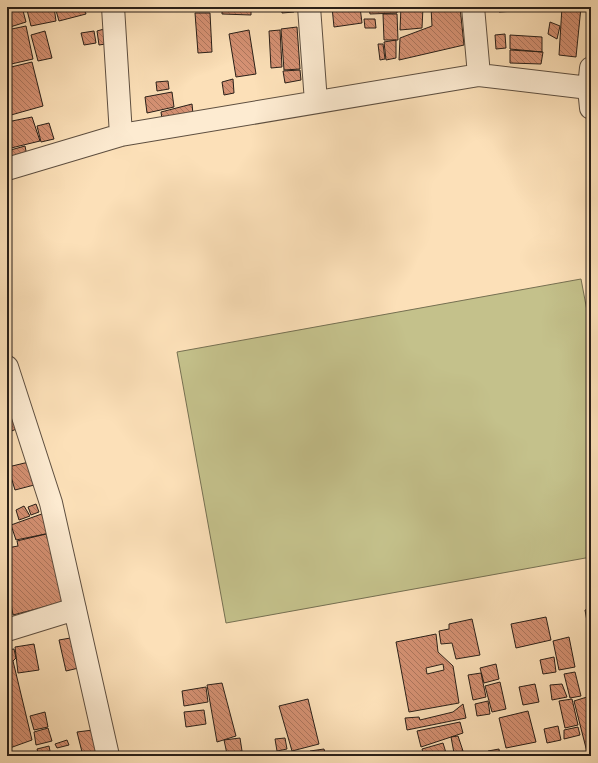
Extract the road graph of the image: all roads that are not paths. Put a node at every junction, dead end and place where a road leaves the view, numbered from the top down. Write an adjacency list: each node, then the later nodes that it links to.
1 (113, 7): 7 (street)
2 (310, 7): 6 (street)
3 (473, 7): 4 (street)
4 (479, 74): 5 (street); 6 (street)
5 (590, 88)
6 (316, 102): 7 (street)
7 (121, 135): 8 (street)
8 (7, 169)
9 (7, 367): 10 (street)
10 (75, 609): 11 (street); 12 (street)
11 (7, 630)
12 (108, 756)

